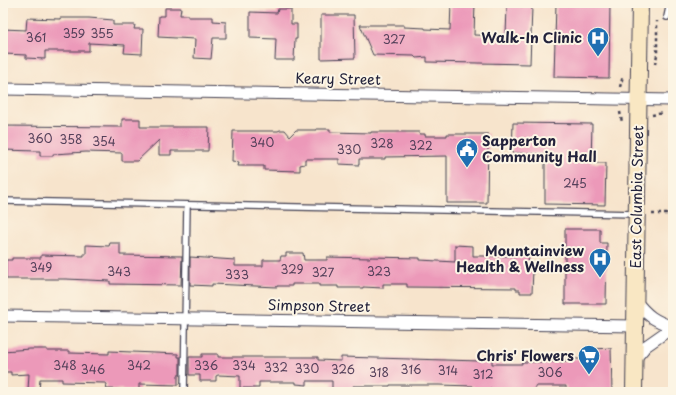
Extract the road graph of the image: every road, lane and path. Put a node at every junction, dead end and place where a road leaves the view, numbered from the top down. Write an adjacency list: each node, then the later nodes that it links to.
1 (640, 3): 7 (street, East Columbia Street)
2 (670, 3): 3 (lane)
3 (667, 16)
4 (657, 25): 5 (path)
5 (655, 68)
6 (3, 89): 7 (street, Keary Street)
7 (638, 99): 8 (street, Keary Street); 11 (street, East Columbia Street)
8 (673, 100)
9 (3, 201): 10 (lane)
10 (187, 205): 11 (lane); 15 (lane)
11 (636, 214): 12 (path); 13 (street, East Columbia Street)
12 (673, 214)
13 (635, 300): 16 (street, East Columbia Street); 17 (street)
14 (3, 316): 15 (street, Simpson Street)
15 (185, 319): 16 (street, Simpson Street); 19 (lane)
16 (635, 326): 18 (street, East Columbia Street)
17 (673, 327): 18 (street)
18 (634, 360): 20 (street, East Columbia Street)
19 (184, 392)
20 (634, 392)

